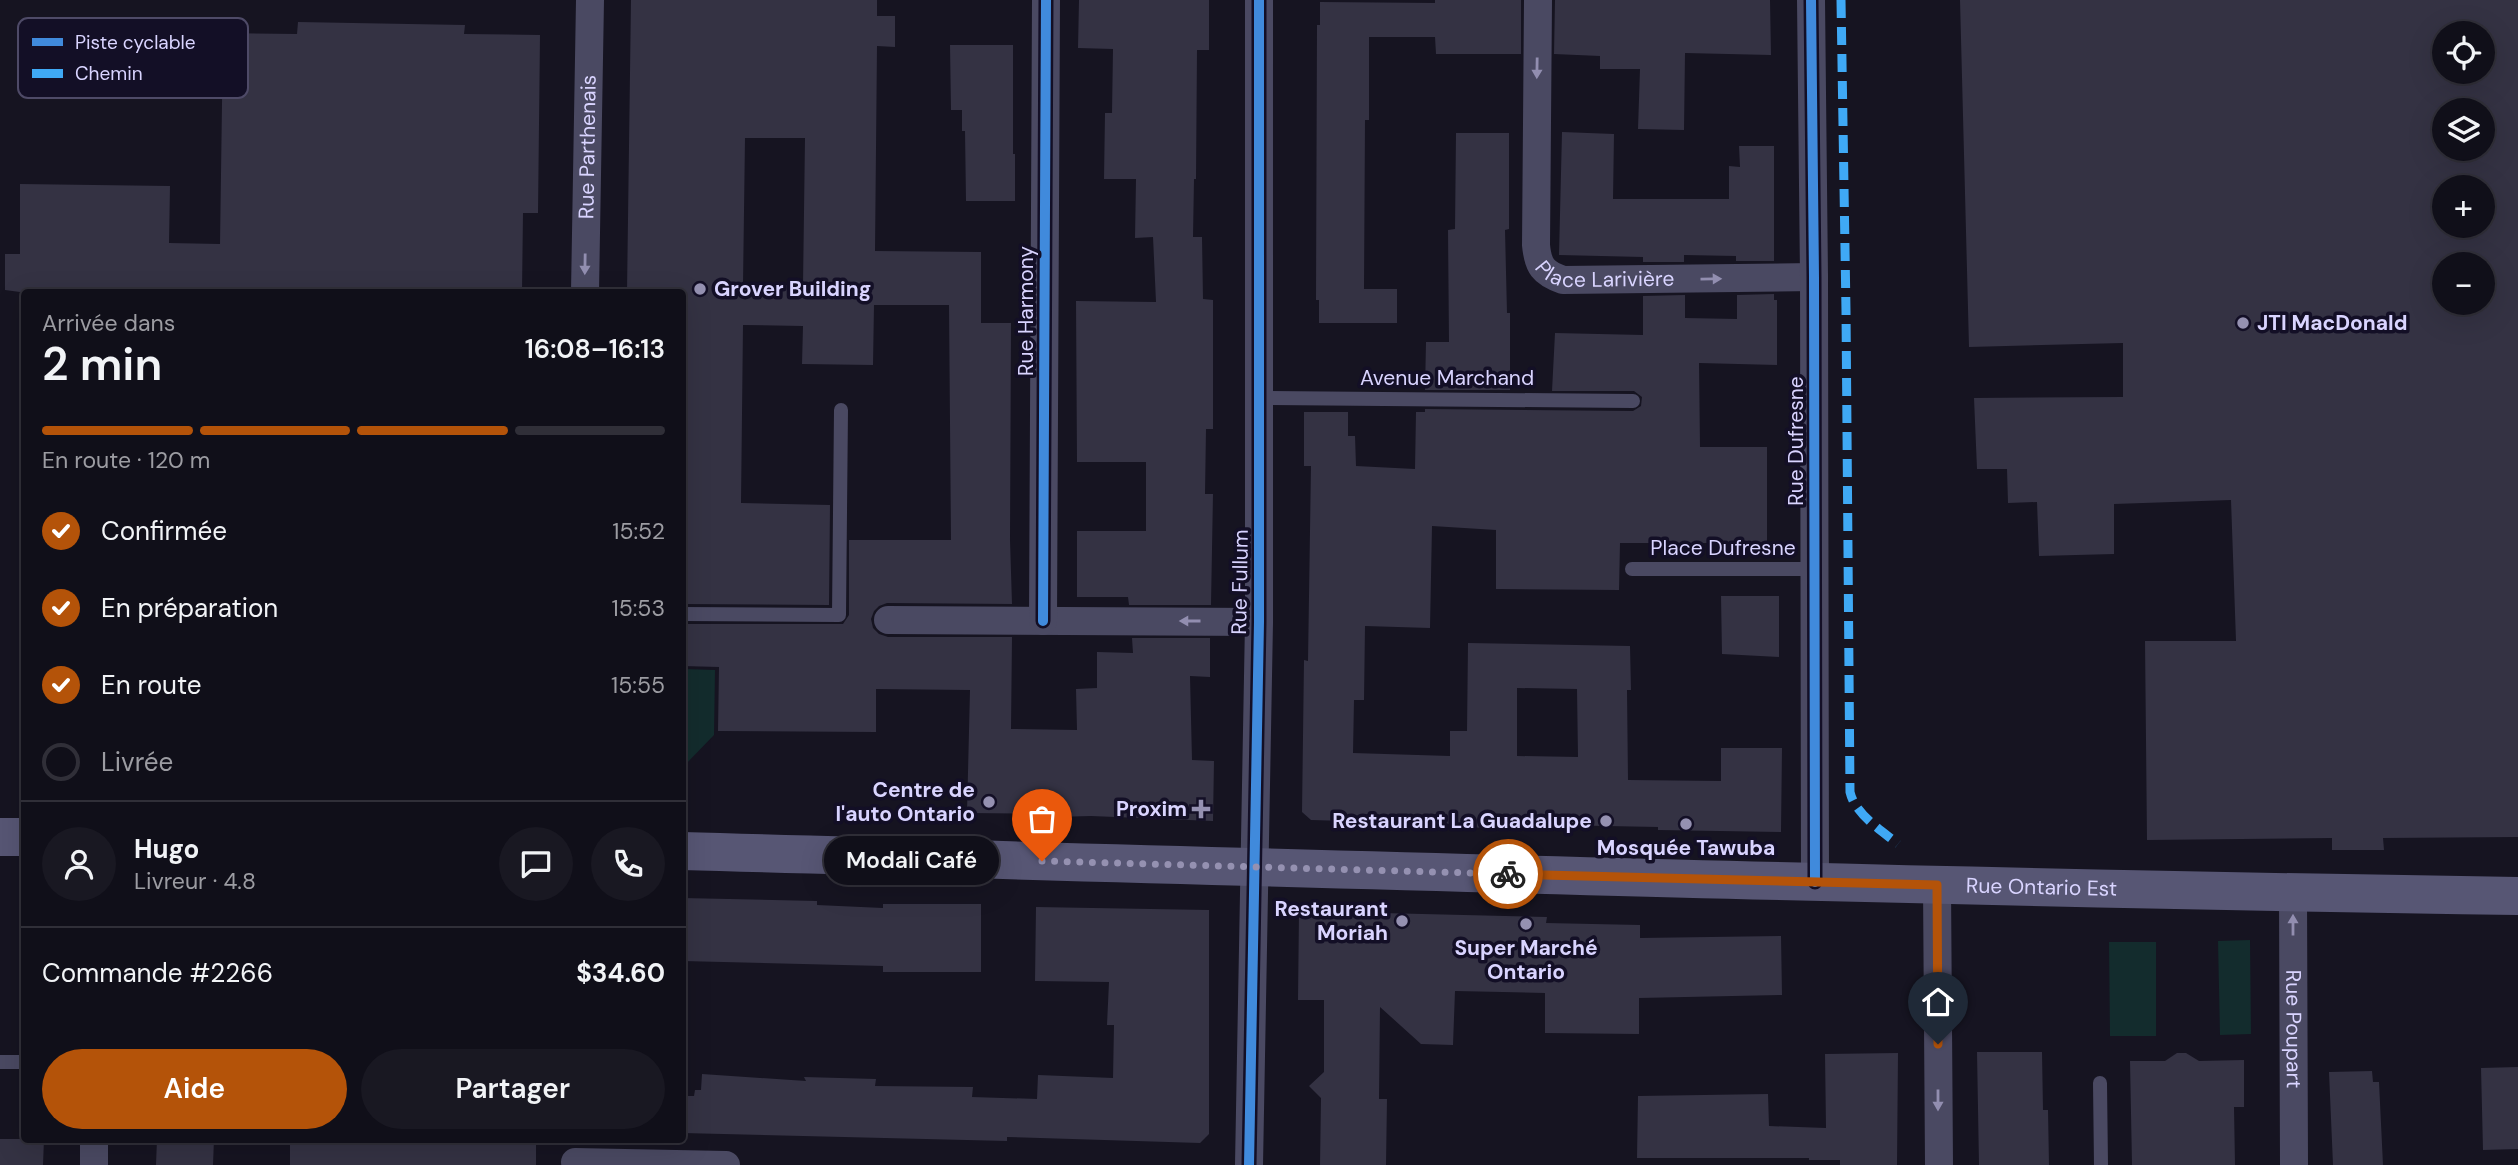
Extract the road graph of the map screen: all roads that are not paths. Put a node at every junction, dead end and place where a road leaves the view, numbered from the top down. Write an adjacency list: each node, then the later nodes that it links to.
1 (590, 0): 7 (street, Rue Parthenais, one-way to 7)
2 (1046, 0): 15 (street, Rue Harmony)
3 (1259, 0): 8 (street, Rue Fullum)
4 (1538, 0): 6 (street, Place Larivière, one-way to 6)
5 (1811, 0): 6 (street, Rue Dufresne)
6 (1814, 277): 12 (street, Rue Dufresne)
7 (584, 289)
8 (1261, 398): 9 (lane, Avenue Marchand); 16 (street, Rue Fullum)
9 (1633, 401)
10 (841, 410): 13 (lane)
11 (1632, 569): 12 (lane, Place Dufresne)
12 (1815, 569): 21 (street, Rue Dufresne)
13 (686, 614)
14 (888, 620): 15 (street)
15 (1043, 621): 16 (street, one-way to 15)
16 (1259, 622): 20 (street, Rue Fullum)
17 (0, 837): 18 (main road)
18 (21, 837)
19 (686, 851): 20 (main road, Rue Ontario Est)
20 (1254, 867): 21 (main road, Rue Ontario Est); 32 (street, Rue Fullum)
21 (1815, 881): 22 (main road, Rue Ontario Est)
22 (1937, 885): 23 (main road, Rue Ontario Est); 33 (street, one-way to 33)
23 (2293, 893): 24 (main road, Rue Ontario Est); 35 (street, Rue Poupart, one-way to 23)
24 (2518, 896)
25 (0, 1062): 26 (lane)
26 (21, 1062)
27 (2100, 1083): 34 (lane)
28 (94, 1143): 30 (street)
29 (575, 1155): 31 (street)
30 (94, 1165)
31 (726, 1165)
32 (1249, 1165)
33 (1939, 1165)
34 (2101, 1165)
35 (2294, 1165)

